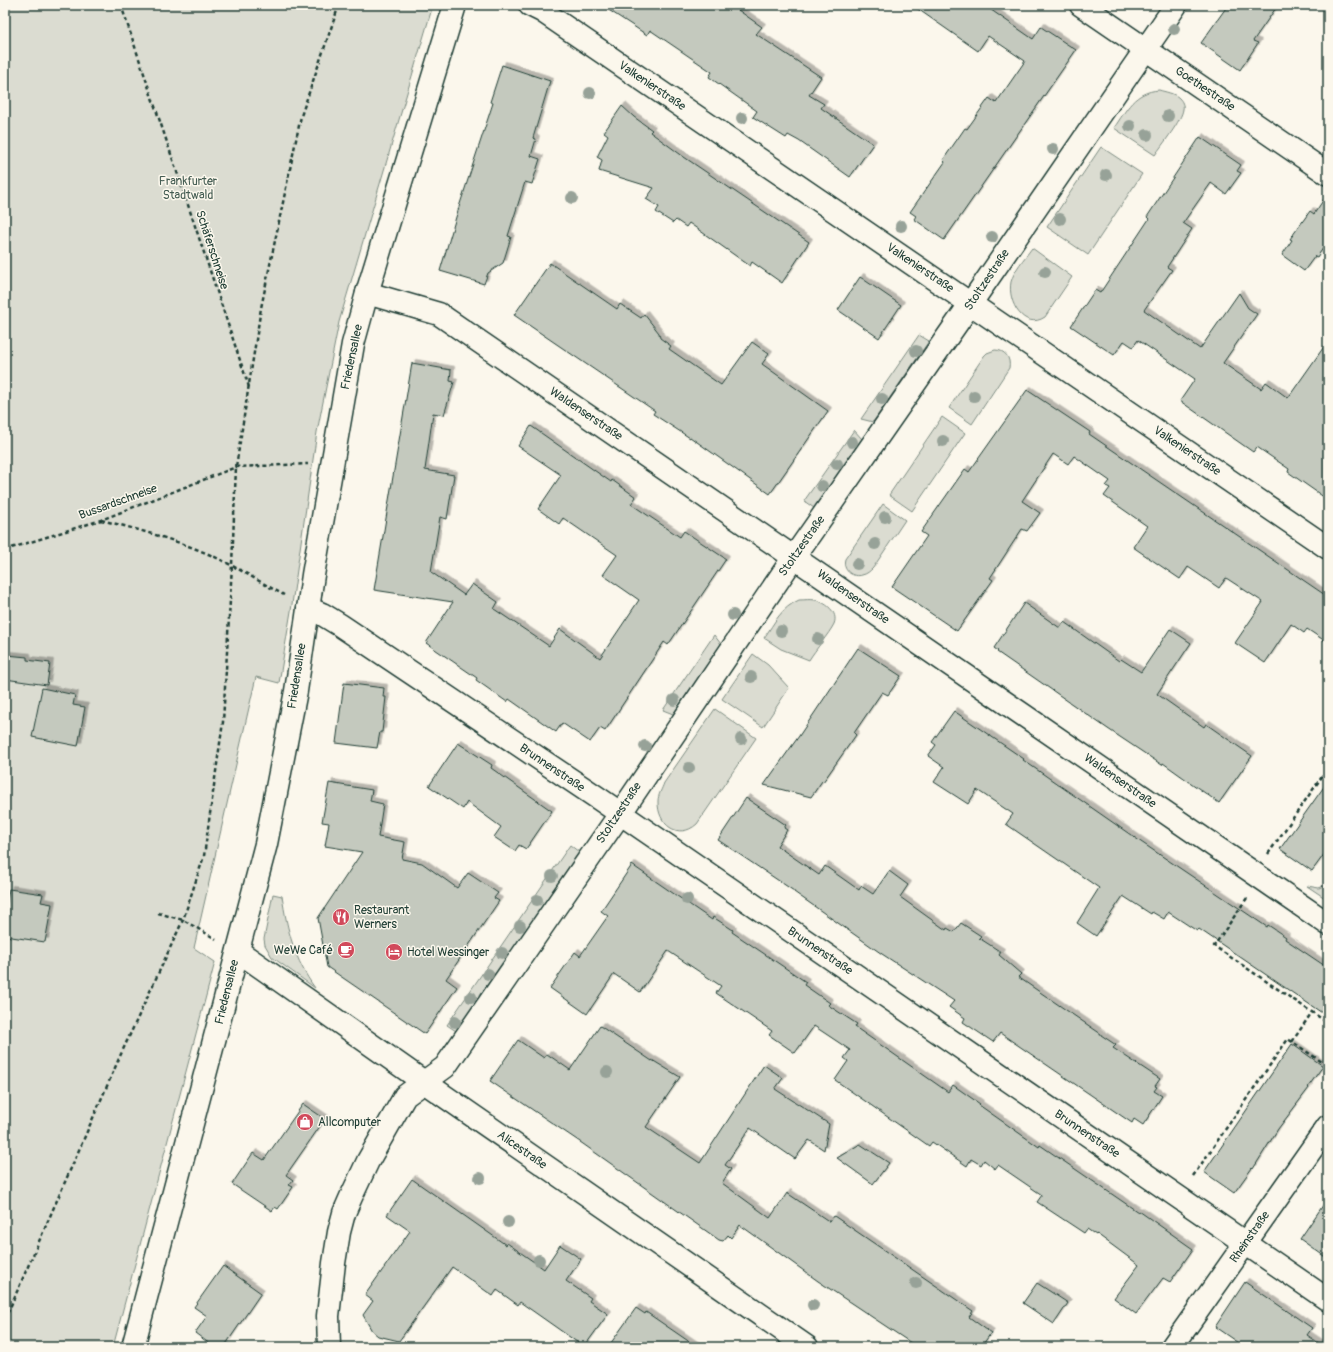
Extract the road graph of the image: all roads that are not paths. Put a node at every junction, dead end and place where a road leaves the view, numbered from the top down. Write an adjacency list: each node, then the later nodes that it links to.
1 (456, 5): 7 (street, Friedensallee)
2 (530, 5): 8 (street, Valkenierstraße)
3 (1081, 5): 5 (street, Goethestraße)
4 (1176, 5): 5 (street, Stoltzestraße)
5 (1145, 49): 6 (street, Goethestraße); 8 (street, Stoltzestraße)
6 (1328, 174)
7 (367, 293): 10 (street, Waldenserstraße); 11 (street, Friedensallee)
8 (971, 303): 9 (street, Valkenierstraße); 10 (street, Stoltzestraße)
9 (1328, 548)
10 (794, 557): 12 (street, Stoltzestraße); 13 (street, Waldenserstraße)
11 (308, 608): 12 (street, Brunnenstraße); 14 (street, Friedensallee)
12 (620, 814): 15 (street, Stoltzestraße); 17 (street, Brunnenstraße)
13 (1328, 924)
14 (238, 951): 15 (street, Alicestraße); 19 (street, Friedensallee)
15 (424, 1082): 20 (street, Stoltzestraße); 21 (street, Alicestraße)
16 (1328, 1126): 17 (street, Rheinstraße)
17 (1245, 1243): 18 (street, Brunnenstraße); 22 (street, Rheinstraße)
18 (1328, 1300)
19 (133, 1347)
20 (329, 1347)
21 (807, 1347)
22 (1172, 1347)

